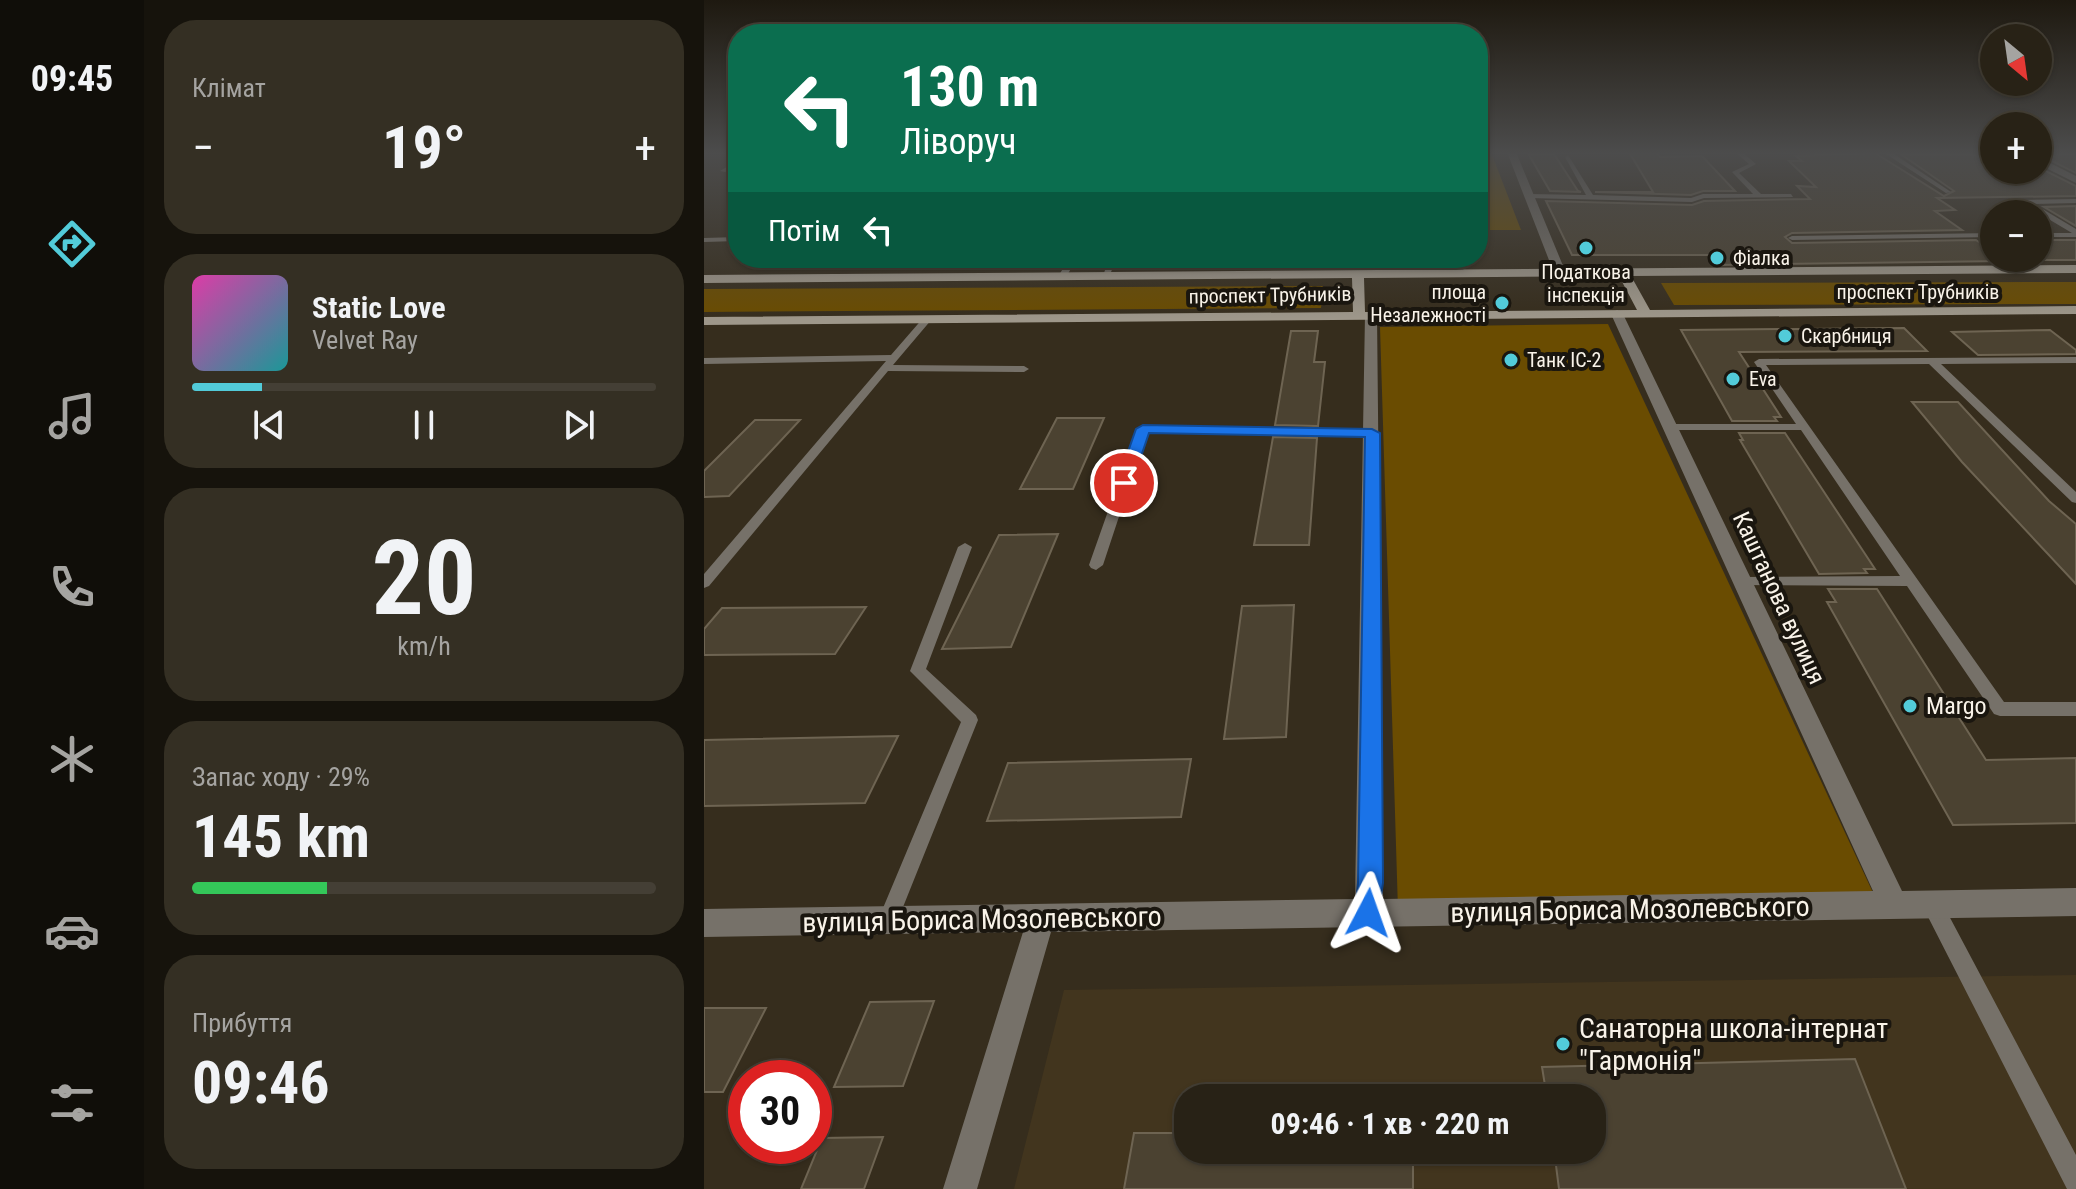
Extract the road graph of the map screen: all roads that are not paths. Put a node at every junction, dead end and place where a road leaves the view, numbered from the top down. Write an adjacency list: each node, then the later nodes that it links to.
1 (1534, 207): 15 (street)
2 (2035, 207): 3 (lane)
3 (2076, 234): 4 (lane)
4 (2052, 235)
5 (1980, 236): 6 (lane)
6 (1792, 238)
7 (728, 239): 8 (lane)
8 (704, 240)
9 (1067, 268): 19 (lane)
10 (1109, 268): 20 (lane)
11 (1450, 268): 17 (street)
12 (2076, 269): 14 (main road, проспект Трубників)
13 (1980, 270): 16 (main road, проспект Трубників)
14 (2052, 270)
15 (1560, 273): 16 (main road, проспект Трубників); 17 (main road, проспект Трубників)
16 (1623, 273): 23 (main road)
17 (1451, 274): 18 (main road, проспект Трубників)
18 (1358, 275): 20 (main road, проспект Трубників); 24 (main road)
19 (1062, 277): 20 (main road, проспект Трубників); 21 (main road, проспект Трубників)
20 (1105, 277)
21 (704, 279)
22 (2076, 310): 23 (main road, проспект Трубників)
23 (1645, 313): 25 (main road, проспект Трубників)
24 (1365, 314): 25 (main road, проспект Трубників); 26 (main road, проспект Трубників); 36 (street)
25 (1617, 314): 34 (street, Каштанова вулиця)
26 (927, 319): 27 (main road, проспект Трубників); 28 (lane)
27 (704, 321)
28 (895, 358): 30 (lane); 32 (lane)
29 (2076, 360): 31 (lane)
30 (704, 361)
31 (1932, 361): 35 (lane); 37 (lane)
32 (886, 368): 33 (lane); 42 (lane)
33 (1024, 369)
34 (1670, 427): 35 (lane); 41 (street, Каштанова вулиця)
35 (1804, 427): 40 (lane)
36 (1372, 433): 39 (lane); 47 (street)
37 (2076, 499)
38 (965, 547): 49 (lane)
39 (1096, 565)
40 (1911, 581): 41 (lane); 43 (lane)
41 (1743, 582): 46 (street, Каштанова вулиця)
42 (704, 583)
43 (2076, 709)
44 (2076, 902): 45 (street, вулиця Бориса Мозолевського)
45 (1932, 904): 46 (street, вулиця Бориса Мозолевського); 51 (lane)
46 (1894, 905): 47 (street, вулиця Бориса Мозолевського)
47 (1368, 913): 48 (street, вулиця Бориса Мозолевського)
48 (1041, 918): 49 (street, вулиця Бориса Мозолевського); 52 (street)
49 (888, 920): 50 (street, вулиця Бориса Мозолевського)
50 (704, 923)
51 (2076, 1180)
52 (960, 1189)

